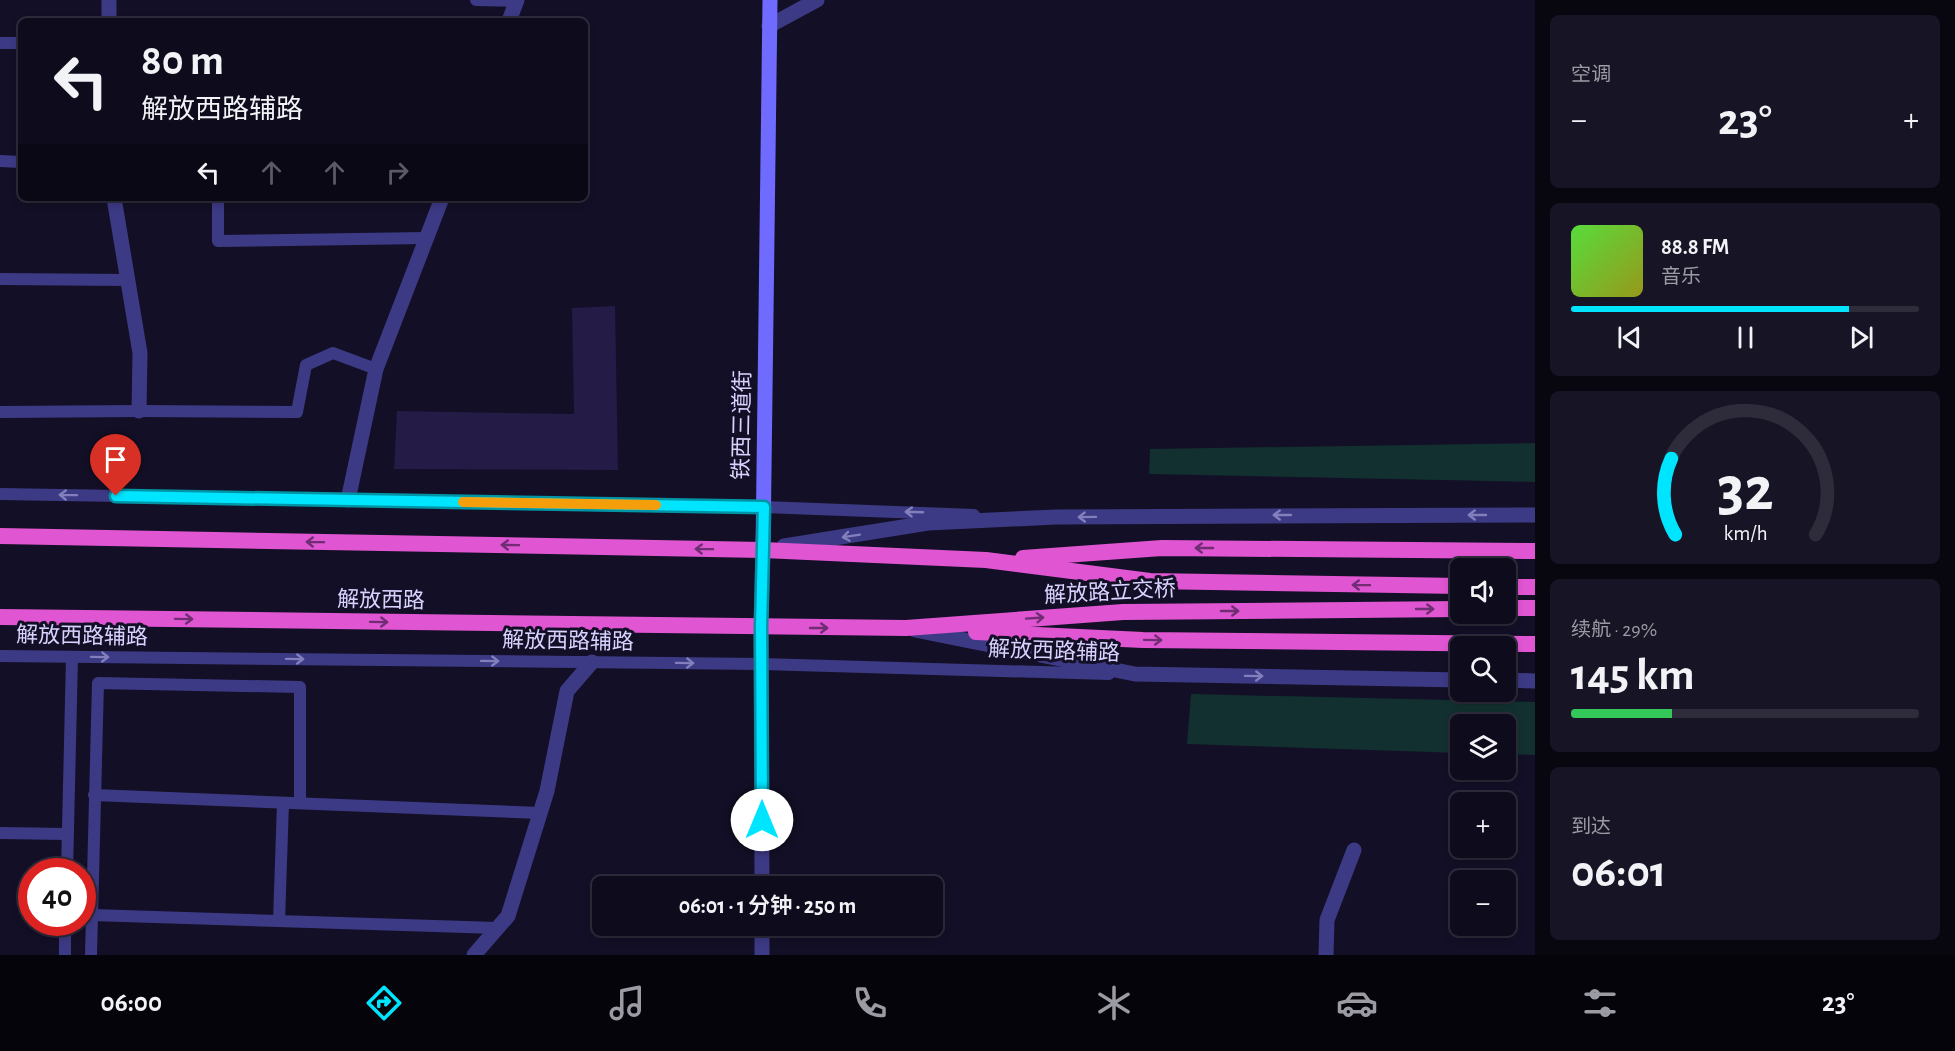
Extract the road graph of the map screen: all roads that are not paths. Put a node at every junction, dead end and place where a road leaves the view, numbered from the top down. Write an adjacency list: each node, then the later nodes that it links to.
1 (109, 0): 6 (street)
2 (476, 0): 5 (lane)
3 (770, 0): 8 (main road, 铁西三道街)
4 (817, 0): 8 (street)
5 (517, 1): 7 (street)
6 (109, 18)
7 (510, 18)
8 (769, 26): 24 (main road, 铁西三道街)
9 (0, 43): 10 (lane)
10 (18, 44)
11 (0, 161): 12 (lane)
12 (18, 162)
13 (115, 201): 18 (street)
14 (218, 201): 16 (lane)
15 (441, 201): 16 (street)
16 (426, 238): 19 (street)
17 (0, 279): 18 (lane)
18 (128, 280): 20 (street)
19 (376, 369): 20 (lane); 23 (street)
20 (139, 411): 21 (lane)
21 (0, 412)
22 (0, 494): 23 (lane, one-way to 22)
23 (348, 500): 24 (lane)
24 (764, 507): 26 (lane, one-way to 24); 28 (main road, 铁西三道街)
25 (1535, 515): 26 (street, one-way to 26)
26 (1056, 518): 28 (street, one-way to 28)
27 (0, 536): 28 (highway, one-way to 27)
28 (763, 550): 30 (highway, 解放路立交桥); 38 (street, 铁西三道街)
29 (1535, 551): 30 (highway, one-way to 30)
30 (986, 560): 31 (highway, 解放路立交桥, one-way to 30)
31 (1450, 586)
32 (1516, 587): 33 (highway)
33 (1535, 587)
34 (1516, 608): 35 (highway)
35 (1535, 608)
36 (1450, 609): 39 (highway, 解放路立交桥, one-way to 36)
37 (0, 617): 38 (highway, 解放西路, one-way to 38)
38 (761, 627): 39 (highway, 解放路立交桥, one-way to 39); 44 (street, 铁西三道街)
39 (906, 628): 40 (highway, one-way to 40); 45 (street)
40 (1535, 644)
41 (0, 656): 42 (lane, 解放西路辅路)
42 (72, 657): 43 (lane, 解放西路辅路, one-way to 43); 54 (lane)
43 (592, 662): 44 (lane, 解放西路辅路, one-way to 44); 52 (street)
44 (761, 664): 45 (lane, 解放西路辅路); 58 (street, 铁西三道街)
45 (1136, 674): 46 (street, one-way to 46)
46 (1450, 680)
47 (1516, 680): 48 (street)
48 (1535, 681)
49 (94, 795): 50 (lane); 51 (lane); 57 (lane)
50 (283, 803): 51 (lane); 60 (lane)
51 (300, 803): 52 (lane)
52 (540, 813): 61 (street)
53 (0, 833): 54 (lane)
54 (67, 834): 56 (lane)
55 (1354, 850): 69 (street)
56 (67, 858)
57 (93, 858)
58 (762, 876)
59 (96, 915): 60 (lane)
60 (279, 921): 61 (lane)
61 (497, 928): 67 (street)
62 (65, 936): 65 (lane)
63 (91, 936): 66 (lane)
64 (762, 936): 68 (street)
65 (65, 955)
66 (91, 955)
67 (474, 955)
68 (762, 955)
69 (1326, 955)

